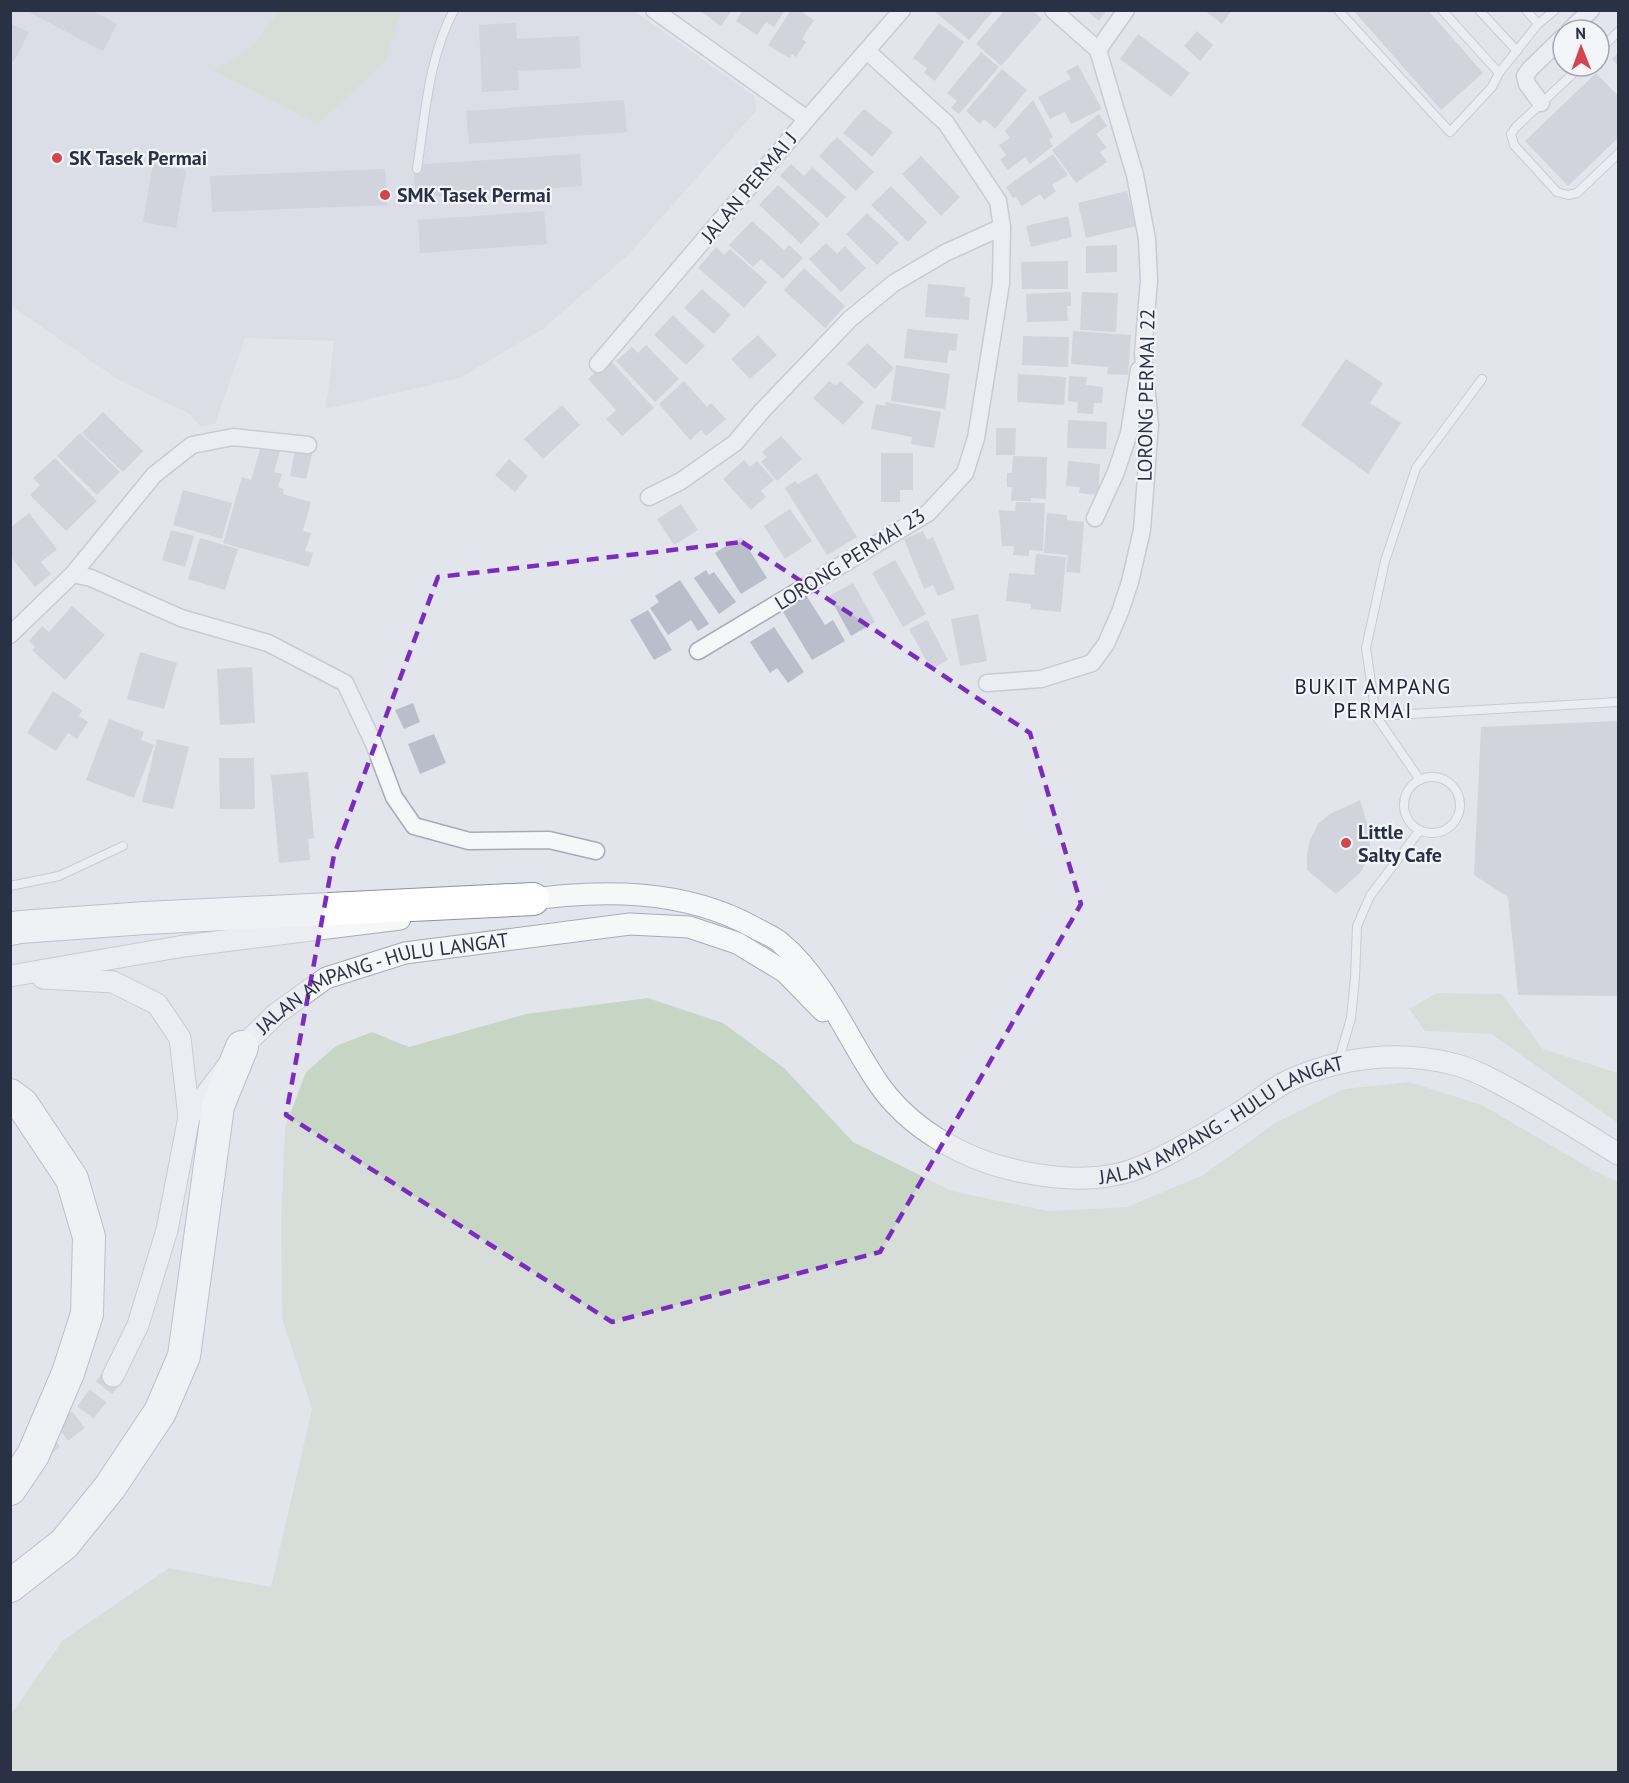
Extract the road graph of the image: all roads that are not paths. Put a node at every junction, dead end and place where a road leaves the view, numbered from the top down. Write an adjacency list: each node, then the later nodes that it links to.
1 (454, 10): 21 (lane)
2 (654, 10): 19 (street)
3 (903, 10): 14 (street, JALAN PERMAI J)
4 (1053, 10): 13 (street)
5 (1126, 10): 13 (street)
6 (1338, 10): 16 (lane)
7 (1442, 10): 16 (lane)
8 (1479, 10): 15 (lane)
9 (1526, 10): 11 (lane)
10 (1555, 10): 11 (lane)
11 (1539, 24): 15 (lane)
12 (1551, 49): 18 (street)
13 (1098, 50): 23 (street, LORONG PERMAI 22)
14 (867, 51): 19 (street, JALAN PERMAI J); 22 (street, LORONG PERMAI 23)
15 (1517, 51): 16 (lane)
16 (1499, 74)
17 (1568, 78): 18 (lane)
18 (1541, 103): 20 (lane)
19 (807, 119): 24 (street, JALAN PERMAI J)
20 (1618, 154)
21 (417, 169)
22 (1002, 227): 27 (street); 31 (street, LORONG PERMAI 23)
23 (1143, 354): 28 (street); 32 (street, LORONG PERMAI 22)
24 (598, 364)
25 (1482, 379): 34 (lane)
26 (308, 445): 29 (street)
27 (649, 497)
28 (1095, 518)
29 (73, 574): 30 (street); 38 (street)
30 (10, 635)
31 (698, 651)
32 (987, 683)
33 (1618, 702): 34 (lane)
34 (1376, 716): 35 (lane)
35 (1420, 780): 36 (lane); 36 (lane)
36 (1420, 830): 45 (lane)
37 (123, 846): 39 (lane)
38 (596, 851)
39 (10, 885)
40 (533, 899): 41 (highway); 42 (street, JALAN AMPANG - HULU LANGAT); 43 (street, JALAN AMPANG - HULU LANGAT)
41 (15, 928)
42 (11, 976): 47 (street)
43 (852, 1041): 44 (street, JALAN AMPANG - HULU LANGAT); 45 (street, JALAN AMPANG - HULU LANGAT)
44 (242, 1047): 47 (street, JALAN AMPANG - HULU LANGAT); 51 (highway)
45 (1338, 1064): 48 (street, JALAN AMPANG - HULU LANGAT)
46 (10, 1095): 50 (highway)
47 (189, 1118): 49 (street, JALAN AMPANG - HULU LANGAT)
48 (1618, 1154)
49 (113, 1376)
50 (10, 1489)
51 (10, 1586)

